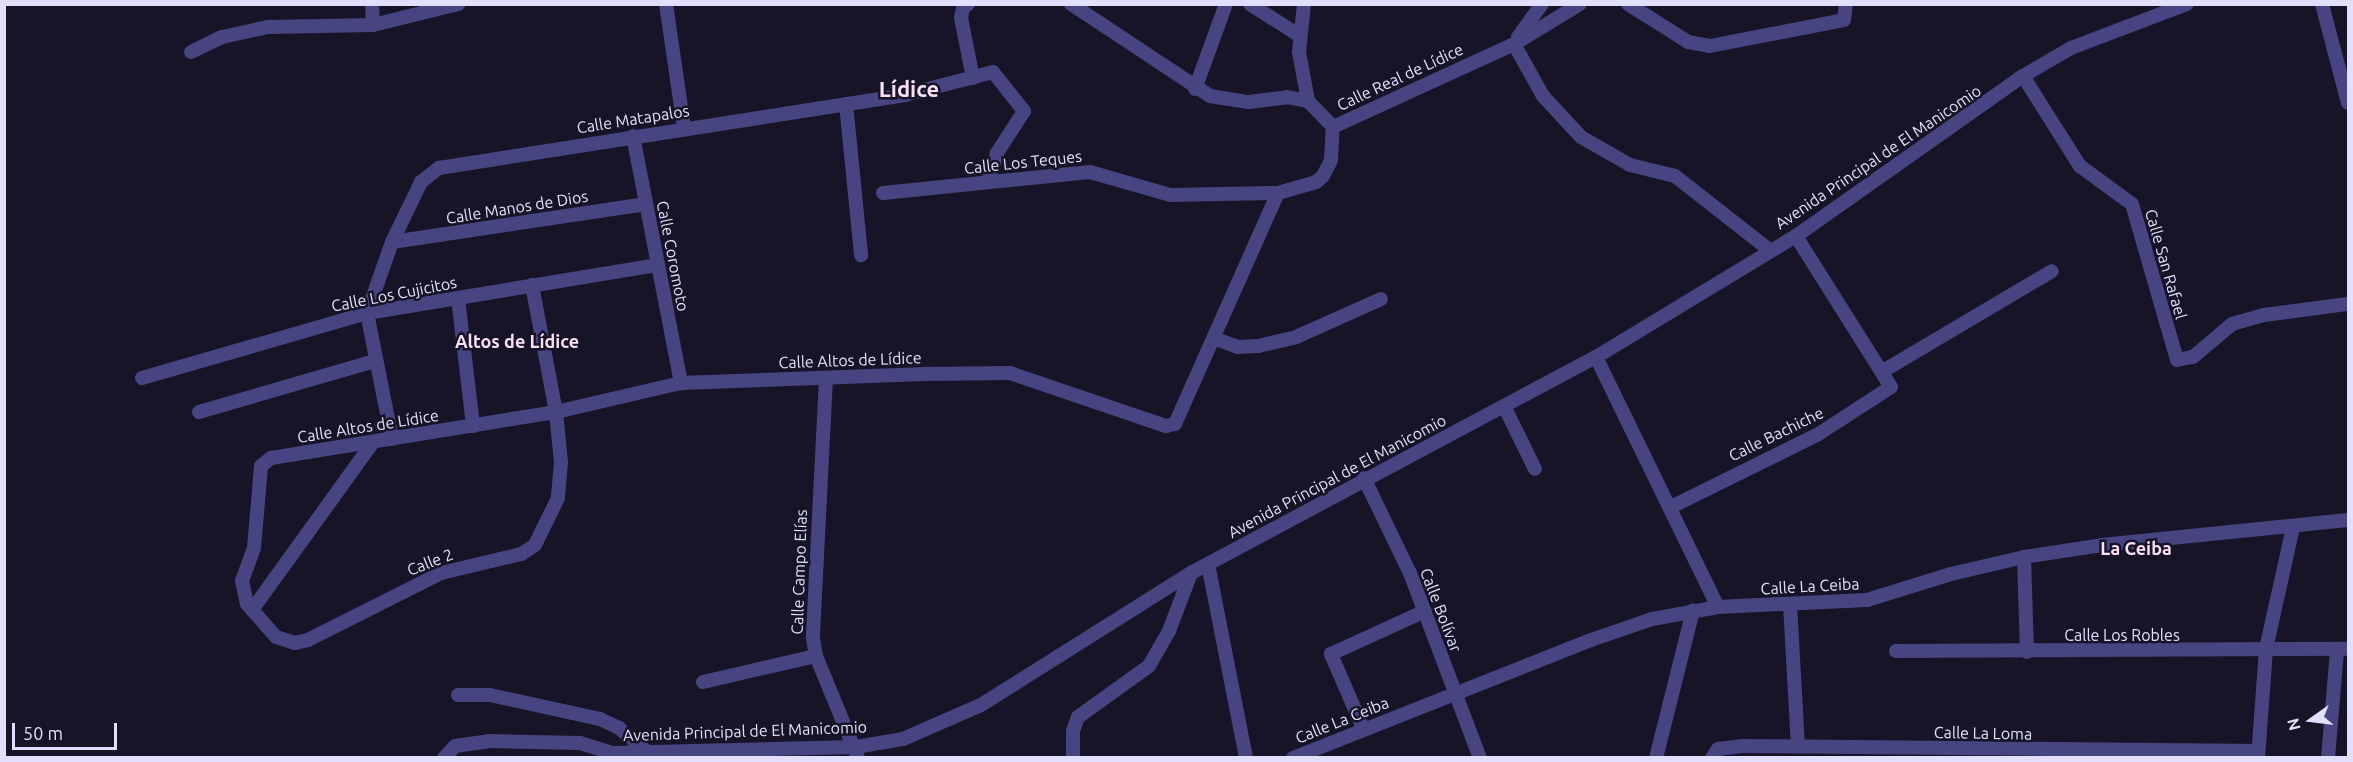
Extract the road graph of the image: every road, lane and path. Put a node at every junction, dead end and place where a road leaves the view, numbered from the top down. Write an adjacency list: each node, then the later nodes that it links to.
1 (372, 4): 15 (street)
2 (458, 4): 15 (street)
3 (666, 4): 25 (street)
4 (969, 4): 20 (street)
5 (1071, 4): 21 (street)
6 (1226, 4): 21 (street)
7 (1250, 4): 16 (street)
8 (1304, 4): 16 (street)
9 (1542, 4): 17 (street)
10 (1580, 4): 17 (street, Calle Real de Lídice)
11 (1628, 4): 12 (street)
12 (1846, 4)
13 (2187, 4): 19 (street, Avenida Principal de El Manicomio)
14 (2322, 4): 23 (street)
15 (373, 25): 18 (street)
16 (1300, 36): 22 (street)
17 (1514, 44): 26 (street, Calle Real de Lídice); 34 (street)
18 (191, 52)
19 (2023, 76): 32 (street, Avenida Principal de El Manicomio); 41 (street, Calle San Rafael)
20 (973, 78): 24 (street, Calle Matapalos); 28 (street, Calle Matapalos)
21 (1195, 89): 22 (street)
22 (1308, 101): 26 (street, Calle Real de Lídice)
23 (2349, 103)
24 (846, 104): 25 (street, Calle Matapalos); 35 (street)
25 (684, 127): 27 (street, Calle Matapalos)
26 (1333, 127): 29 (street, Calle Los Teques)
27 (633, 136): 31 (street, Calle Coromoto); 33 (street, Calle Matapalos)
28 (988, 182): 29 (street, Calle Los Teques); 30 (street, Calle Los Teques)
29 (1278, 193): 43 (street, Calle Altos de Lídice)
30 (883, 194)
31 (646, 204): 33 (street, Calle Manos de Dios); 36 (street, Calle Coromoto)
32 (1796, 236): 34 (street, Avenida Principal de El Manicomio); 46 (street)
33 (392, 242): 42 (street, Calle Matapalos)
34 (1767, 249): 44 (street, Avenida Principal de El Manicomio)
35 (861, 255)
36 (658, 265): 38 (street, Calle Los Cujicitos); 49 (street, Calle Coromoto)
37 (2052, 271): 46 (street)
38 (532, 285): 39 (street, Calle Los Cujicitos); 52 (street, Calle 2)
39 (458, 298): 42 (street, Calle Los Cujicitos); 53 (street)
40 (1381, 299): 43 (street)
41 (2349, 304)
42 (367, 313): 45 (street, Calle Matapalos); 47 (street, Calle Los Cujicitos)
43 (1216, 339): 48 (street, Calle Altos de Lídice)
44 (1596, 357): 50 (street, Avenida Principal de El Manicomio); 59 (street)
45 (375, 361): 51 (street); 54 (street, Calle Matapalos)
46 (1882, 371): 59 (street, Calle Bachiche)
47 (142, 378)
48 (826, 378): 49 (street, Calle Altos de Lídice); 74 (street, Calle Campo Elías)
49 (681, 383): 52 (street, Calle Altos de Lídice)
50 (1504, 406): 57 (street); 58 (street, Avenida Principal de El Manicomio)
51 (199, 412)
52 (556, 412): 53 (street, Calle Altos de Lídice); 67 (street, Calle 2)
53 (473, 426): 54 (street, Calle Altos de Lídice)
54 (392, 440): 55 (street, Calle Altos de Lídice)
55 (373, 442): 56 (street, Calle Altos de Lídice); 67 (street)
56 (271, 458): 67 (street, Calle 2)
57 (1535, 469)
58 (1364, 478): 63 (street, Avenida Principal de El Manicomio); 68 (street, Calle Bolívar)
59 (1671, 507): 66 (street)
60 (2349, 520): 61 (street, Calle La Ceiba)
61 (2293, 527): 62 (street, Calle La Ceiba); 70 (street)
62 (2024, 557): 65 (street, Calle La Ceiba); 73 (street)
63 (1208, 564): 64 (street, Avenida Principal de El Manicomio); 87 (street)
64 (1191, 573): 81 (street, Avenida Principal de El Manicomio); 86 (street)
65 (1790, 604): 66 (street, Calle La Ceiba); 79 (street)
66 (1718, 607): 69 (street, Calle La Ceiba)
67 (252, 610)
68 (1425, 611): 77 (street, Calle Bolívar); 78 (street)
69 (1693, 611): 77 (street, Calle La Ceiba); 90 (street)
70 (2266, 649): 71 (street, Calle Los Robles); 73 (street, Calle Los Robles); 82 (street)
71 (2343, 650): 92 (street)
72 (1896, 651): 73 (street, Calle Los Robles)
73 (2027, 652)
74 (816, 656): 75 (street); 81 (street, Calle Campo Elías)
75 (703, 682)
76 (458, 695): 80 (street)
77 (1455, 696): 78 (street, Calle La Ceiba); 89 (street, Calle Bolívar)
78 (1363, 728): 88 (street, Calle La Ceiba)
79 (1798, 746): 84 (street, Calle La Loma); 91 (street, Calle La Loma)
80 (646, 751): 81 (street, Avenida Principal de El Manicomio); 83 (street, Avenida Principal de El Manicomio)
81 (857, 752)
82 (2258, 754): 84 (street, Calle La Loma)
83 (613, 755): 85 (street, Avenida Principal de El Manicomio)
84 (2112, 755)
85 (444, 758)
86 (1073, 758)
87 (1246, 758)
88 (1293, 758)
89 (1480, 758)
90 (1656, 758)
91 (1712, 758)
92 (2328, 758)

